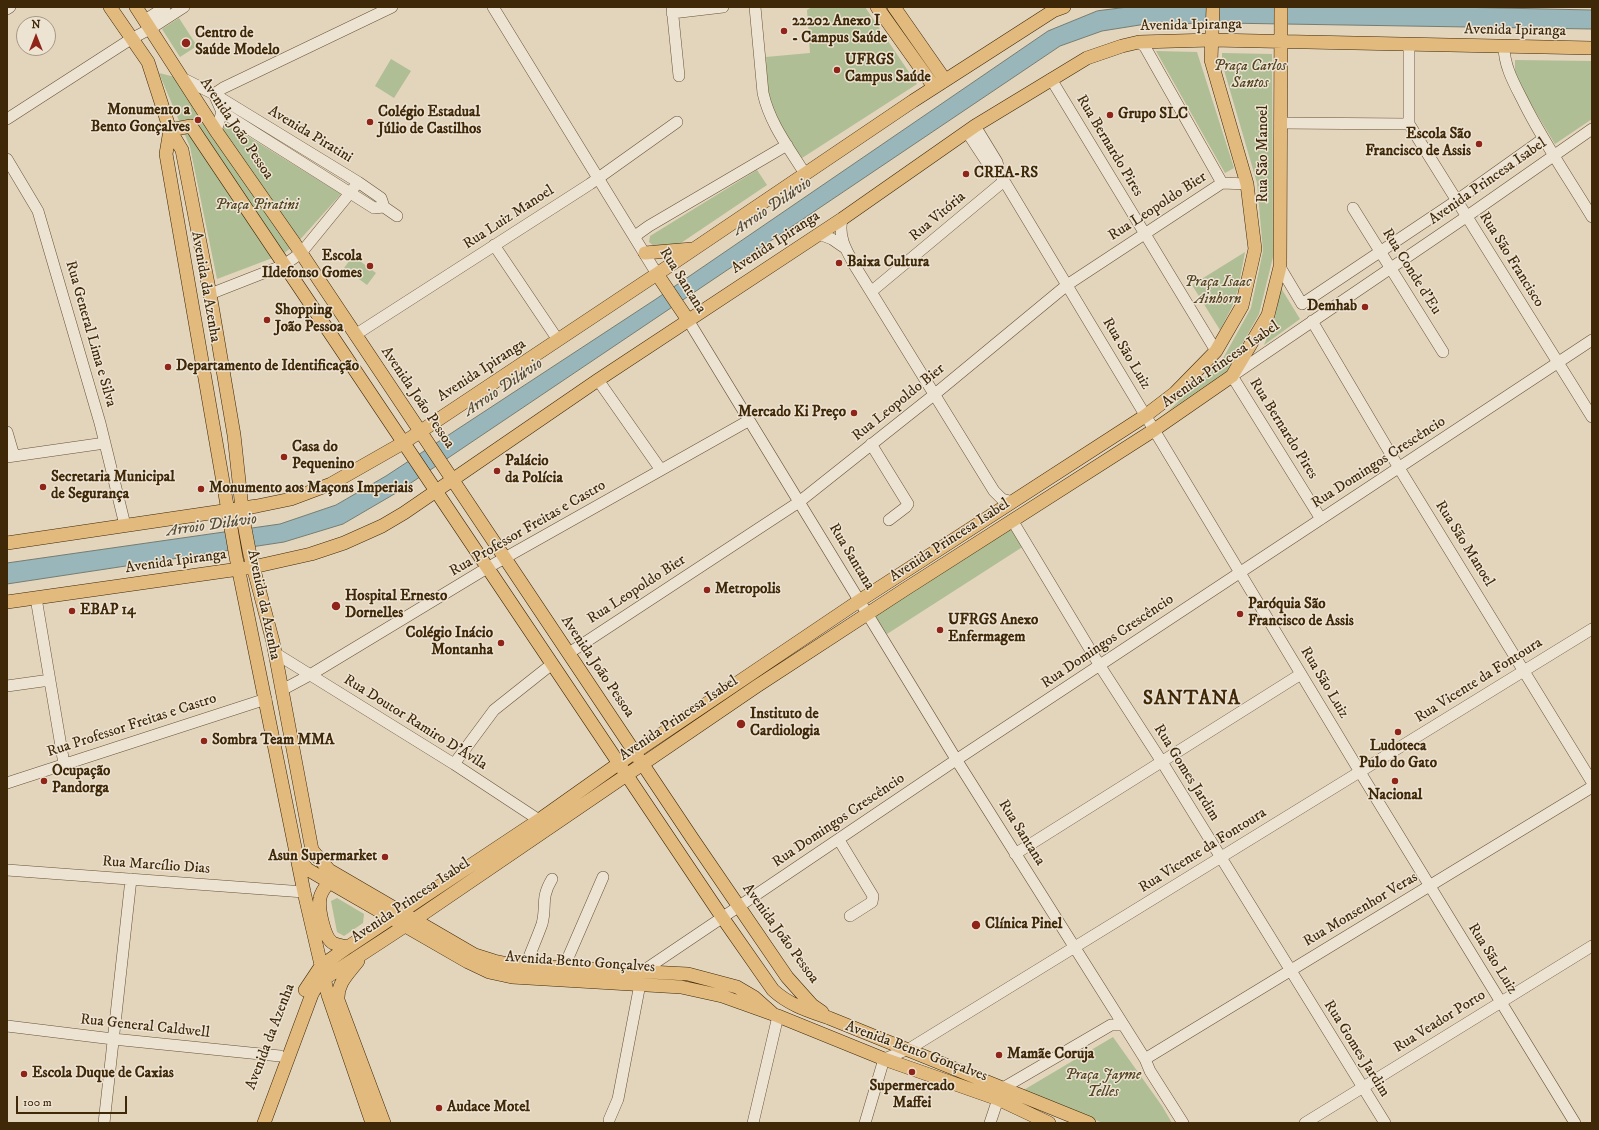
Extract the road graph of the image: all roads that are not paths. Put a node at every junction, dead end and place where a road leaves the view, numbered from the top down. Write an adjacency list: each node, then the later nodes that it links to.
1 (10, 7): 15 (street)
2 (110, 7): 19 (main road)
3 (136, 7): 17 (main road, Avenida João Pessoa)
4 (165, 7): 17 (street)
5 (184, 7): 17 (street)
6 (392, 7): 31 (street)
7 (493, 7): 46 (street, Rua Santana)
8 (723, 7): 16 (street)
9 (755, 7): 42 (street)
10 (877, 7): 30 (main road)
11 (894, 7): 30 (main road)
12 (1064, 7): 30 (main road, Avenida Ipiranga)
13 (1213, 7): 20 (main road, Rua São Manoel)
14 (1281, 7): 18 (main road, Rua São Manoel)
15 (7, 9)
16 (672, 10): 27 (street)
17 (147, 25): 19 (street); 28 (main road, Avenida João Pessoa)
18 (1281, 36): 20 (main road, Avenida Ipiranga); 22 (main road, Avenida Ipiranga); 26 (main road, Rua São Manoel)
19 (131, 39): 33 (street); 39 (main road, Avenida da Azenha)
20 (1212, 40): 21 (main road, Avenida Ipiranga); 50 (main road, Rua São Manoel)
21 (1140, 42): 29 (main road, Avenida Ipiranga); 49 (street)
22 (1302, 43): 23 (main road, Avenida Ipiranga); 26 (main road)
23 (1409, 44): 24 (main road, Avenida Ipiranga); 36 (street)
24 (1504, 46): 25 (main road, Avenida Ipiranga); 41 (street)
25 (1592, 48)
26 (1281, 64): 35 (main road, Rua São Manoel)
27 (679, 76)
28 (182, 78): 31 (street, Avenida Piratini); 40 (main road, Avenida João Pessoa)
29 (1051, 79): 37 (main road, Avenida Ipiranga); 60 (street, Rua Bernardo Pires)
30 (940, 83): 45 (main road, Avenida Ipiranga)
31 (214, 94): 32 (street); 48 (street, Avenida Piratini)
32 (222, 112): 40 (street); 51 (street, Avenida Piratini)
33 (7, 119)
34 (677, 122): 46 (street, Rua Luiz Manoel)
35 (1280, 123): 36 (street); 70 (main road, Rua São Manoel)
36 (1409, 124): 52 (street, Rua São Francisco)
37 (971, 129): 47 (street, Rua São Luiz); 58 (main road, Avenida Ipiranga)
38 (1592, 129): 43 (street, Avenida Princesa Isabel)
39 (170, 130): 69 (main road, Avenida João Pessoa); 75 (main road, Avenida da Azenha); 105 (main road, Avenida da Azenha)
40 (216, 131): 68 (main road, Avenida João Pessoa)
41 (1543, 139): 43 (street); 52 (street, Avenida Princesa Isabel)
42 (787, 145): 45 (street); 59 (street)
43 (1554, 155): 56 (street, Avenida Princesa Isabel); 57 (street)
44 (7, 159): 93 (street, Rua General Lima e Silva)
45 (805, 174): 65 (main road, Avenida Ipiranga)
46 (598, 178): 62 (street, Rua Santana); 63 (street, Rua Luiz Manoel)
47 (1002, 178): 73 (street, Rua São Luiz); 74 (street, Rua Vitória)
48 (358, 182): 51 (street); 53 (street, Avenida Piratini)
49 (1222, 183): 50 (street, Rua Leopoldo Bier); 60 (street, Rua Leopoldo Bier)
50 (1247, 184): 81 (main road, Rua São Manoel)
51 (350, 193): 53 (street, Avenida Piratini); 68 (street)
52 (1456, 201): 56 (street, Rua São Francisco); 66 (street, Avenida Princesa Isabel)
53 (384, 207): 55 (street, Avenida Piratini)
54 (1353, 208): 66 (street, Rua Conde d'Eu)
55 (397, 216)
56 (1466, 217): 71 (street, Avenida Princesa Isabel); 83 (street, Rua São Francisco)
57 (1592, 217)
58 (842, 218): 61 (main road, Avenida Ipiranga); 64 (street)
59 (649, 226): 62 (street); 67 (street)
60 (1145, 233): 73 (street, Rua Leopoldo Bier); 81 (street, Rua Bernardo Pires)
61 (818, 234): 64 (street); 76 (main road, Avenida Ipiranga)
62 (635, 236): 67 (street, Rua Santana)
63 (494, 245): 78 (street, Rua Luiz Manoel); 79 (street)
64 (845, 248): 74 (street)
65 (692, 250): 67 (main road); 72 (main road, Avenida Ipiranga)
66 (1380, 251): 70 (street, Avenida Princesa Isabel); 71 (street, Rua Conde d'Eu)
67 (644, 252): 72 (street, Rua Santana)
68 (301, 253): 69 (street); 78 (main road, Avenida João Pessoa)
69 (284, 265): 75 (street); 94 (main road, Avenida João Pessoa)
70 (1280, 267): 84 (main road, Rua São Manoel)
71 (1391, 268): 77 (street, Avenida Princesa Isabel); 82 (street, Rua Conde d'Eu)
72 (659, 277): 76 (main road, Rua Santana); 79 (main road, Avenida Ipiranga)
73 (1067, 285): 86 (street, Rua Leopoldo Bier); 87 (street, Rua São Luiz)
74 (872, 291): 86 (street)
75 (210, 294): 104 (main road, Avenida da Azenha)
76 (684, 315): 85 (main road, Avenida Ipiranga); 89 (street, Rua Santana)
77 (1312, 321): 84 (street, Avenida Princesa Isabel); 97 (street, Rua São Manoel)
78 (355, 334): 92 (main road, Avenida João Pessoa)
79 (558, 340): 92 (main road, Avenida Ipiranga)
80 (1592, 340): 83 (street, Rua Domingos Crescêncio)
81 (1216, 351): 87 (main road, Avenida Princesa Isabel)
82 (1444, 352)
83 (1558, 362): 88 (street, Rua São Francisco); 97 (street, Rua Domingos Crescêncio)
84 (1232, 376): 90 (main road, Avenida Princesa Isabel); 107 (street, Rua Bernardo Pires)
85 (598, 380): 98 (street); 99 (main road, Avenida Ipiranga)
86 (935, 394): 95 (street, Rua Leopoldo Bier); 100 (street)
87 (1145, 416): 90 (street, Rua São Luiz); 103 (main road, Avenida Princesa Isabel)
88 (1592, 417)
89 (748, 421): 98 (street, Rua Professor Freitas e Castro); 102 (street, Rua Santana)
90 (1154, 430): 109 (main road, Avenida Princesa Isabel); 116 (street, Rua São Luiz)
91 (7, 432): 96 (street)
92 (420, 432): 94 (main road, Avenida Ipiranga); 99 (main road, Avenida João Pessoa)
93 (105, 443): 96 (street); 110 (street, Rua General Lima e Silva)
94 (403, 443): 101 (main road, Avenida João Pessoa); 104 (main road, Avenida Ipiranga)
95 (871, 444): 102 (street, Rua Leopoldo Bier); 108 (street)
96 (10, 457)
97 (1399, 468): 107 (street, Rua Domingos Crescêncio); 126 (street, Rua São Manoel)
98 (661, 470): 112 (street, Rua Professor Freitas e Castro)
99 (453, 480): 101 (main road, Avenida Ipiranga); 112 (main road, Avenida João Pessoa)
100 (994, 490): 103 (street); 106 (street)
101 (436, 492): 113 (main road, Avenida Ipiranga); 115 (main road, Avenida João Pessoa)
102 (799, 502): 118 (street, Rua Santana); 123 (street, Rua Leopoldo Bier)
103 (1013, 502): 106 (main road, Avenida Princesa Isabel)
104 (243, 513): 105 (main road, Avenida Ipiranga); 113 (main road, Avenida da Azenha)
105 (229, 515): 110 (main road, Avenida Ipiranga); 114 (main road, Avenida da Azenha)
106 (993, 515): 118 (main road, Avenida Princesa Isabel)
107 (1321, 519): 116 (street, Rua Domingos Crescêncio)
108 (889, 520)
109 (1012, 520): 120 (main road, Avenida Princesa Isabel); 125 (street, Rua Gomes Jardim)
110 (125, 525): 111 (main road, Avenida Ipiranga)
111 (7, 543)
112 (505, 558): 115 (street, Rua Professor Freitas e Castro); 123 (main road, Avenida João Pessoa)
113 (252, 561): 114 (main road, Avenida Ipiranga); 122 (main road, Avenida da Azenha)
114 (238, 563): 117 (main road, Avenida Ipiranga); 132 (main road, Avenida da Azenha)
115 (487, 568): 124 (main road, Avenida João Pessoa); 128 (street, Rua Professor Freitas e Castro)
116 (1240, 572): 125 (street, Rua Domingos Crescêncio); 127 (street, Rua São Luiz)
117 (36, 598): 119 (main road, Avenida Ipiranga); 129 (street)
118 (859, 601): 120 (street, Rua Santana); 133 (main road, Avenida Princesa Isabel)
119 (7, 602)
120 (867, 614): 134 (street, Rua Santana); 137 (main road, Avenida Princesa Isabel)
121 (1592, 629): 126 (street, Rua Vicente da Fontoura)
122 (275, 653): 128 (street, Rua Doutor Ramiro D'Ávila); 131 (main road, Avenida da Azenha)
123 (569, 653): 133 (main road, Avenida João Pessoa)
124 (552, 664): 136 (main road, Avenida João Pessoa); 139 (street)
125 (1100, 666): 134 (street, Rua Domingos Crescêncio); 135 (street, Rua Gomes Jardim)
126 (1524, 671): 140 (street, Rua Vicente da Fontoura); 142 (street, Rua São Manoel)
127 (1301, 674): 135 (street); 140 (street, Rua São Luiz)
128 (310, 675): 131 (street, Rua Professor Freitas e Castro); 139 (street, Rua Doutor Ramiro D'Ávila)
129 (50, 680): 130 (street); 138 (street)
130 (7, 686)
131 (282, 690): 147 (main road, Avenida da Azenha)
132 (266, 698): 138 (street, Rua Professor Freitas e Castro); 148 (main road, Avenida da Azenha)
133 (635, 752): 136 (main road, Avenida Princesa Isabel); 137 (main road, Avenida João Pessoa)
134 (957, 760): 146 (street, Rua Domingos Crescêncio); 149 (street, Rua Santana)
135 (1162, 762): 149 (street); 150 (street, Rua Gomes Jardim)
136 (619, 763): 141 (main road, Avenida João Pessoa); 145 (main road, Avenida Princesa Isabel)
137 (642, 763): 141 (main road, Avenida Princesa Isabel); 158 (main road, Avenida João Pessoa)
138 (64, 764): 143 (street, Rua Professor Freitas e Castro)
139 (454, 764): 145 (street, Rua Doutor Ramiro D'Ávila)
140 (1360, 772): 150 (street, Rua Vicente da Fontoura); 156 (street, Rua São Luiz)
141 (626, 774): 161 (main road, Avenida João Pessoa); 162 (main road, Avenida Princesa Isabel)
142 (1592, 782)
143 (7, 783)
144 (1592, 787): 156 (street, Rua Monsenhor Veras)
145 (539, 820): 159 (main road, Avenida Princesa Isabel)
146 (839, 840): 158 (street, Rua Domingos Crescêncio); 160 (street)
147 (312, 850): 159 (main road, Avenida Bento Gonçalves)
148 (296, 854): 155 (main road, Avenida Bento Gonçalves); 157 (main road, Avenida da Azenha)
149 (1015, 854): 165 (street, Rua Santana)
150 (1221, 857): 165 (street, Rua Vicente da Fontoura); 169 (street, Rua Gomes Jardim)
151 (7, 870): 153 (street, Rua Marcílio Dias)
152 (603, 877): 168 (street)
153 (131, 879): 157 (street, Rua Marcílio Dias); 179 (street)
154 (552, 879): 167 (street)
155 (329, 882): 159 (main road, Avenida Bento Gonçalves); 164 (main road)
156 (1430, 886): 169 (street, Rua Monsenhor Veras); 174 (street, Rua São Luiz)
157 (304, 892): 170 (main road, Avenida da Azenha)
158 (739, 906): 161 (street, Rua Domingos Crescêncio); 176 (main road, Avenida João Pessoa)
159 (396, 915): 162 (main road, Avenida Bento Gonçalves); 164 (main road, Avenida Princesa Isabel)
160 (850, 916)
161 (722, 917): 171 (street, Rua Domingos Crescêncio); 172 (main road, Avenida João Pessoa)
162 (409, 923): 166 (main road, Avenida Princesa Isabel); 167 (main road, Avenida Bento Gonçalves); 171 (main road, Avenida Bento Gonçalves)
163 (1592, 946): 174 (street, Rua Veador Porto)
164 (348, 947): 170 (main road, Avenida Princesa Isabel)
165 (1074, 947): 177 (street, Rua Santana); 180 (street, Rua Vicente da Fontoura)
166 (367, 950): 170 (main road, Avenida Princesa Isabel); 191 (main road)
167 (526, 966): 168 (main road, Avenida Bento Gonçalves)
168 (564, 967): 171 (main road, Avenida Bento Gonçalves)
169 (1290, 971): 183 (street, Rua Monsenhor Veras); 184 (street, Rua Gomes Jardim)
170 (323, 973): 181 (main road, Avenida da Azenha); 189 (main road, Avenida da Azenha); 190 (main road)
171 (641, 978): 173 (main road, Avenida Bento Gonçalves); 175 (main road, Avenida Bento Gonçalves); 186 (street)
172 (766, 980): 173 (main road); 176 (main road, Avenida João Pessoa)
173 (737, 987): 175 (main road, Avenida Bento Gonçalves)
174 (1501, 1002): 184 (street, Rua Veador Porto); 200 (street, Rua São Luiz)
175 (775, 1014): 182 (main road, Avenida Bento Gonçalves); 192 (street)
176 (830, 1018): 180 (main road, Avenida Bento Gonçalves)
177 (1116, 1022): 183 (street, Rua Santana); 185 (street)
178 (7, 1026): 179 (street, Rua General Caldwell)
179 (113, 1039): 181 (street, Rua General Caldwell); 187 (street)
180 (909, 1049): 182 (street, Rua Vicente da Fontoura); 185 (main road, Avenida Bento Gonçalves)
181 (280, 1056): 188 (main road, Avenida da Azenha)
182 (884, 1059): 185 (main road, Avenida Bento Gonçalves); 193 (street)
183 (1145, 1059): 197 (street, Rua Santana)
184 (1362, 1087): 198 (street, Rua Veador Porto); 199 (street, Rua Gomes Jardim)
185 (1001, 1094): 194 (street); 195 (main road, Avenida Bento Gonçalves); 196 (main road, Avenida Bento Gonçalves)
186 (609, 1120)
187 (104, 1123)
188 (256, 1123)
189 (264, 1123)
190 (372, 1123)
191 (384, 1123)
192 (753, 1123)
193 (865, 1123)
194 (990, 1123)
195 (1049, 1123)
196 (1089, 1123)
197 (1183, 1123)
198 (1305, 1123)
199 (1385, 1123)
200 (1575, 1123)

